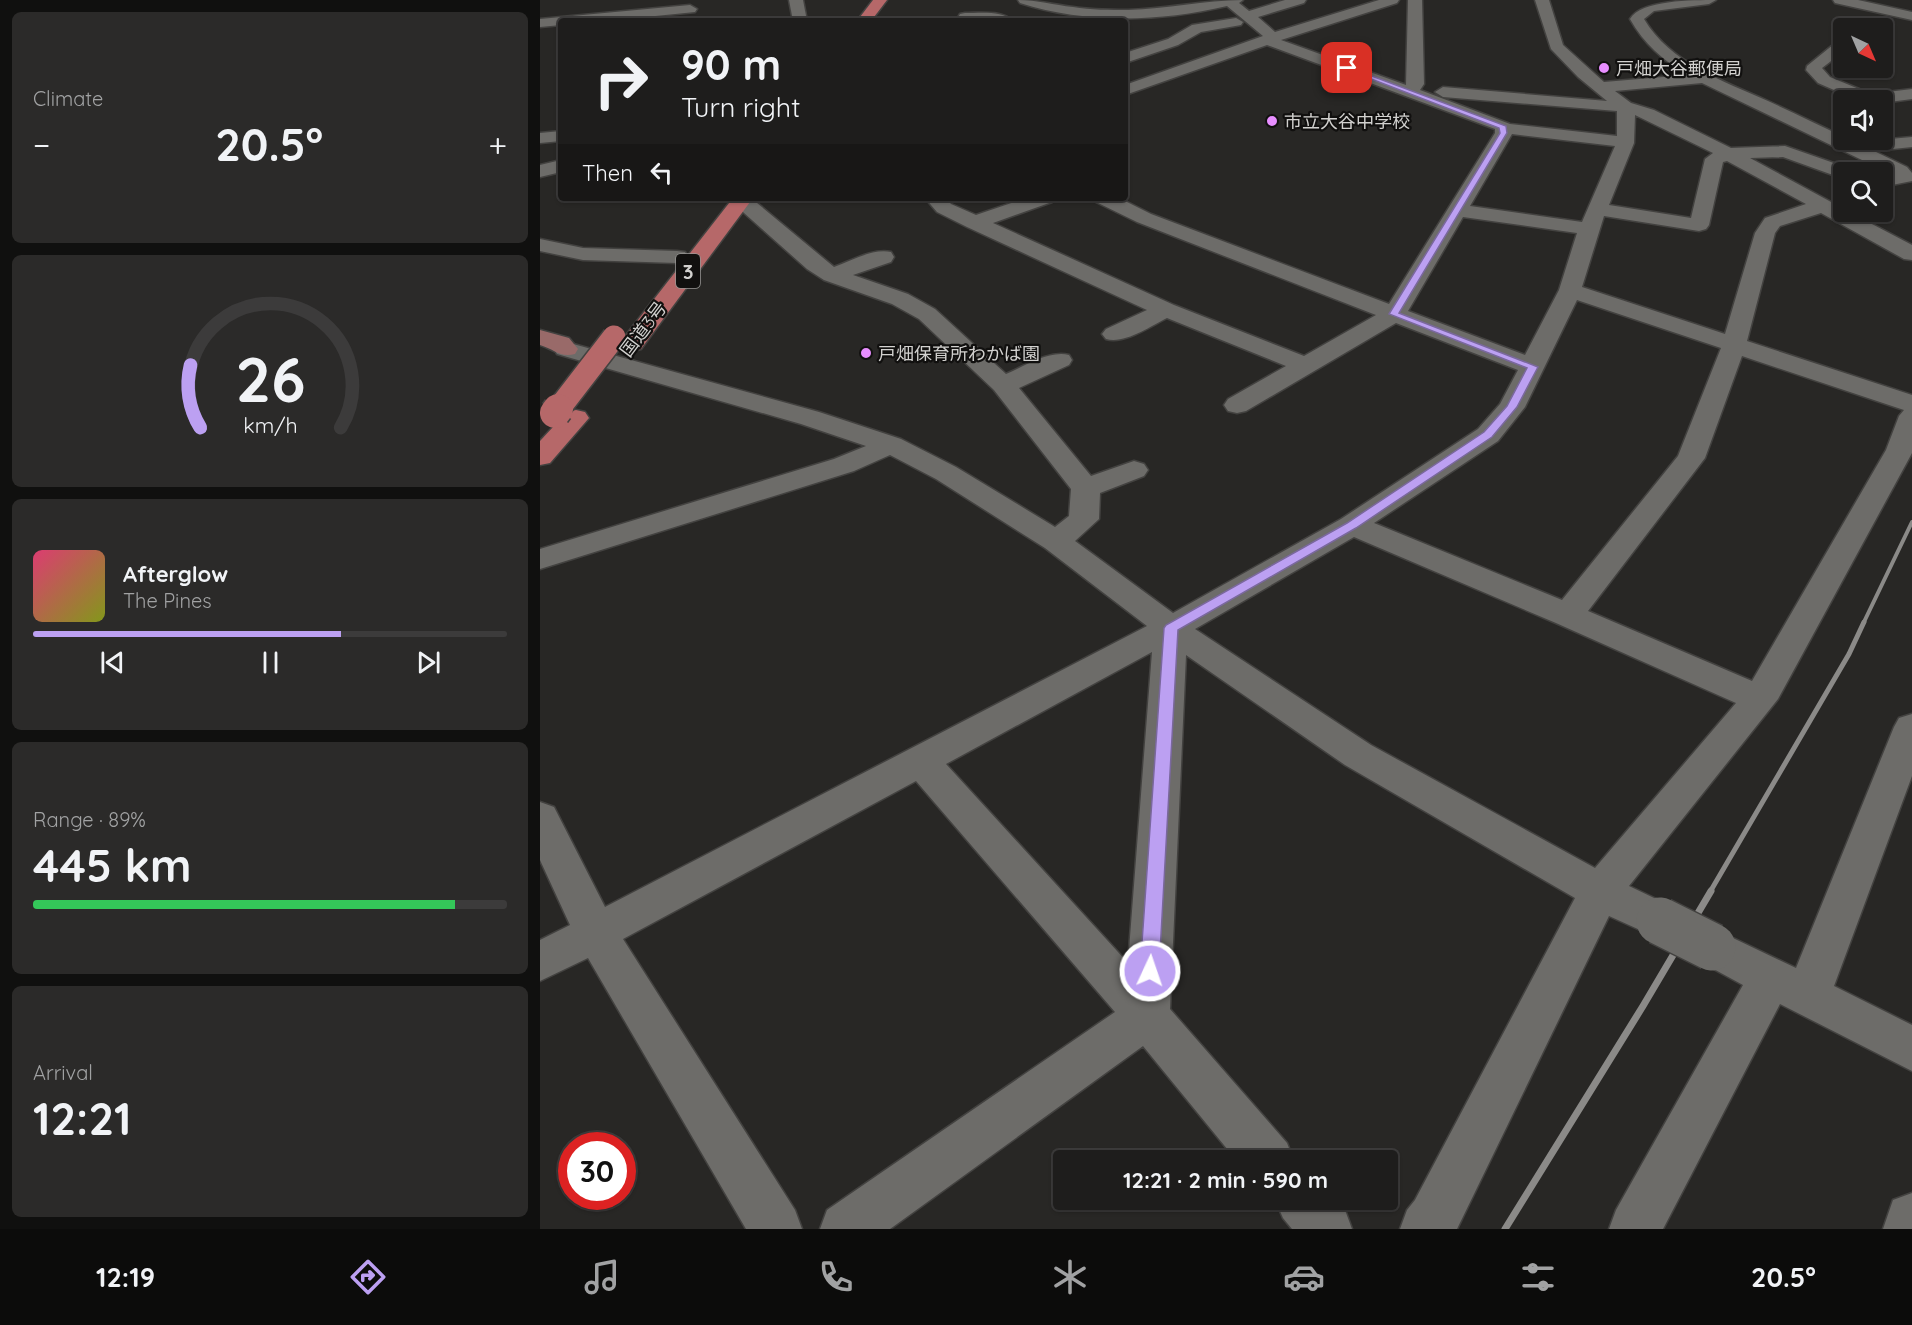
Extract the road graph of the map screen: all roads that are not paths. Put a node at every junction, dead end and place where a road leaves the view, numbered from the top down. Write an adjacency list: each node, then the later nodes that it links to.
1 (796, 0): 20 (street)
2 (880, 0): 21 (highway)
3 (891, 0): 22 (highway)
4 (1025, 0): 18 (street)
5 (1103, 0): 18 (street)
6 (1158, 0): 16 (street)
7 (1299, 0): 25 (street)
8 (1392, 0): 30 (street)
9 (1415, 0): 39 (street)
10 (1542, 0): 36 (street)
11 (1709, 0): 35 (street)
12 (1840, 0): 15 (street)
13 (1230, 1): 16 (street); 25 (street)
14 (690, 10): 19 (street)
15 (1884, 10): 17 (street); 26 (street)
16 (1148, 12): 18 (street)
17 (1912, 16)
18 (1077, 17)
19 (598, 18)
20 (799, 18)
21 (866, 18)
22 (878, 18)
23 (964, 18): 24 (street)
24 (996, 18)
25 (1250, 18): 30 (street); 31 (street)
26 (1874, 18)
27 (558, 21): 28 (street)
28 (540, 23)
29 (1144, 37): 31 (street)
30 (1268, 38): 33 (street); 39 (street)
31 (1173, 42): 33 (street); 34 (street)
32 (1833, 52): 38 (street)
33 (1232, 53): 37 (street)
34 (1128, 57)
35 (1704, 78): 36 (street); 44 (street)
36 (1600, 87): 42 (street)
37 (1128, 89)
38 (1846, 90)
39 (1410, 91): 42 (street); 45 (street)
40 (1912, 93): 41 (street)
41 (1893, 96)
42 (1624, 107): 49 (street); 53 (street)
43 (1812, 108): 44 (street)
44 (1780, 113): 48 (street)
45 (1503, 128): 49 (street); 67 (street)
46 (558, 136): 47 (street)
47 (540, 138)
48 (1833, 138)
49 (1625, 142): 68 (street)
50 (1912, 142): 51 (street)
51 (1893, 144)
52 (1858, 150): 54 (street)
53 (1728, 154): 57 (street); 66 (street); 68 (street)
54 (1882, 162)
55 (558, 167): 58 (street)
56 (1893, 168): 59 (street)
57 (1833, 169)
58 (540, 171)
59 (1893, 179)
60 (734, 201): 72 (highway, 国道3号 / 3)
61 (734, 201): 79 (highway, 国道3号 / 3)
62 (738, 201): 74 (street)
63 (938, 201): 69 (street)
64 (1036, 201): 69 (street)
65 (1109, 201): 77 (street)
66 (1821, 206): 71 (street); 80 (street)
67 (1456, 210): 68 (street); 77 (street)
68 (1593, 219): 75 (street)
69 (974, 223): 76 (street)
70 (540, 245): 72 (street)
71 (1912, 254)
72 (677, 257): 79 (highway, 国道3号 / 3)
73 (883, 257): 74 (street)
74 (832, 275): 85 (street)
75 (1570, 290): 80 (street); 84 (street)
76 (1166, 310): 78 (street); 83 (street)
77 (1394, 314): 83 (street); 84 (street)
78 (1114, 334)
79 (623, 340): 89 (highway, 国道3号 / 3)
80 (1734, 345): 86 (street); 97 (street)
81 (549, 346): 90 (street)
82 (1060, 360): 85 (street)
83 (1303, 364): 87 (street)
84 (1533, 367): 94 (street)
85 (1003, 385): 93 (street)
86 (1912, 404)
87 (1237, 405)
88 (1912, 416): 99 (street)
89 (557, 420): 91 (highway, 国道3号 / 3)
90 (891, 445): 95 (street); 96 (street)
91 (540, 457)
92 (1134, 470): 93 (street)
93 (1086, 488): 95 (street)
94 (1352, 525): 97 (street); 98 (street)
95 (1056, 541): 98 (street)
96 (540, 559)
97 (1568, 615): 99 (street)
98 (1171, 628): 101 (street); 103 (street); 107 (street)
99 (1760, 699): 103 (street)
100 (1912, 727): 106 (street)
101 (920, 760): 104 (street); 107 (street)
102 (540, 818): 104 (street)
103 (1600, 891): 106 (street, bridge); 115 (street)
104 (596, 933): 105 (street); 112 (street)
105 (540, 962)
106 (1790, 986): 108 (street); 116 (street)
107 (1147, 1016): 109 (street); 113 (street)
108 (1912, 1049)
109 (1260, 1150)
110 (1310, 1210): 114 (street)
111 (1912, 1219): 117 (street)
112 (776, 1229)
113 (846, 1229)
114 (1326, 1229)
115 (1426, 1229)
116 (1635, 1229)
117 (1909, 1229)

